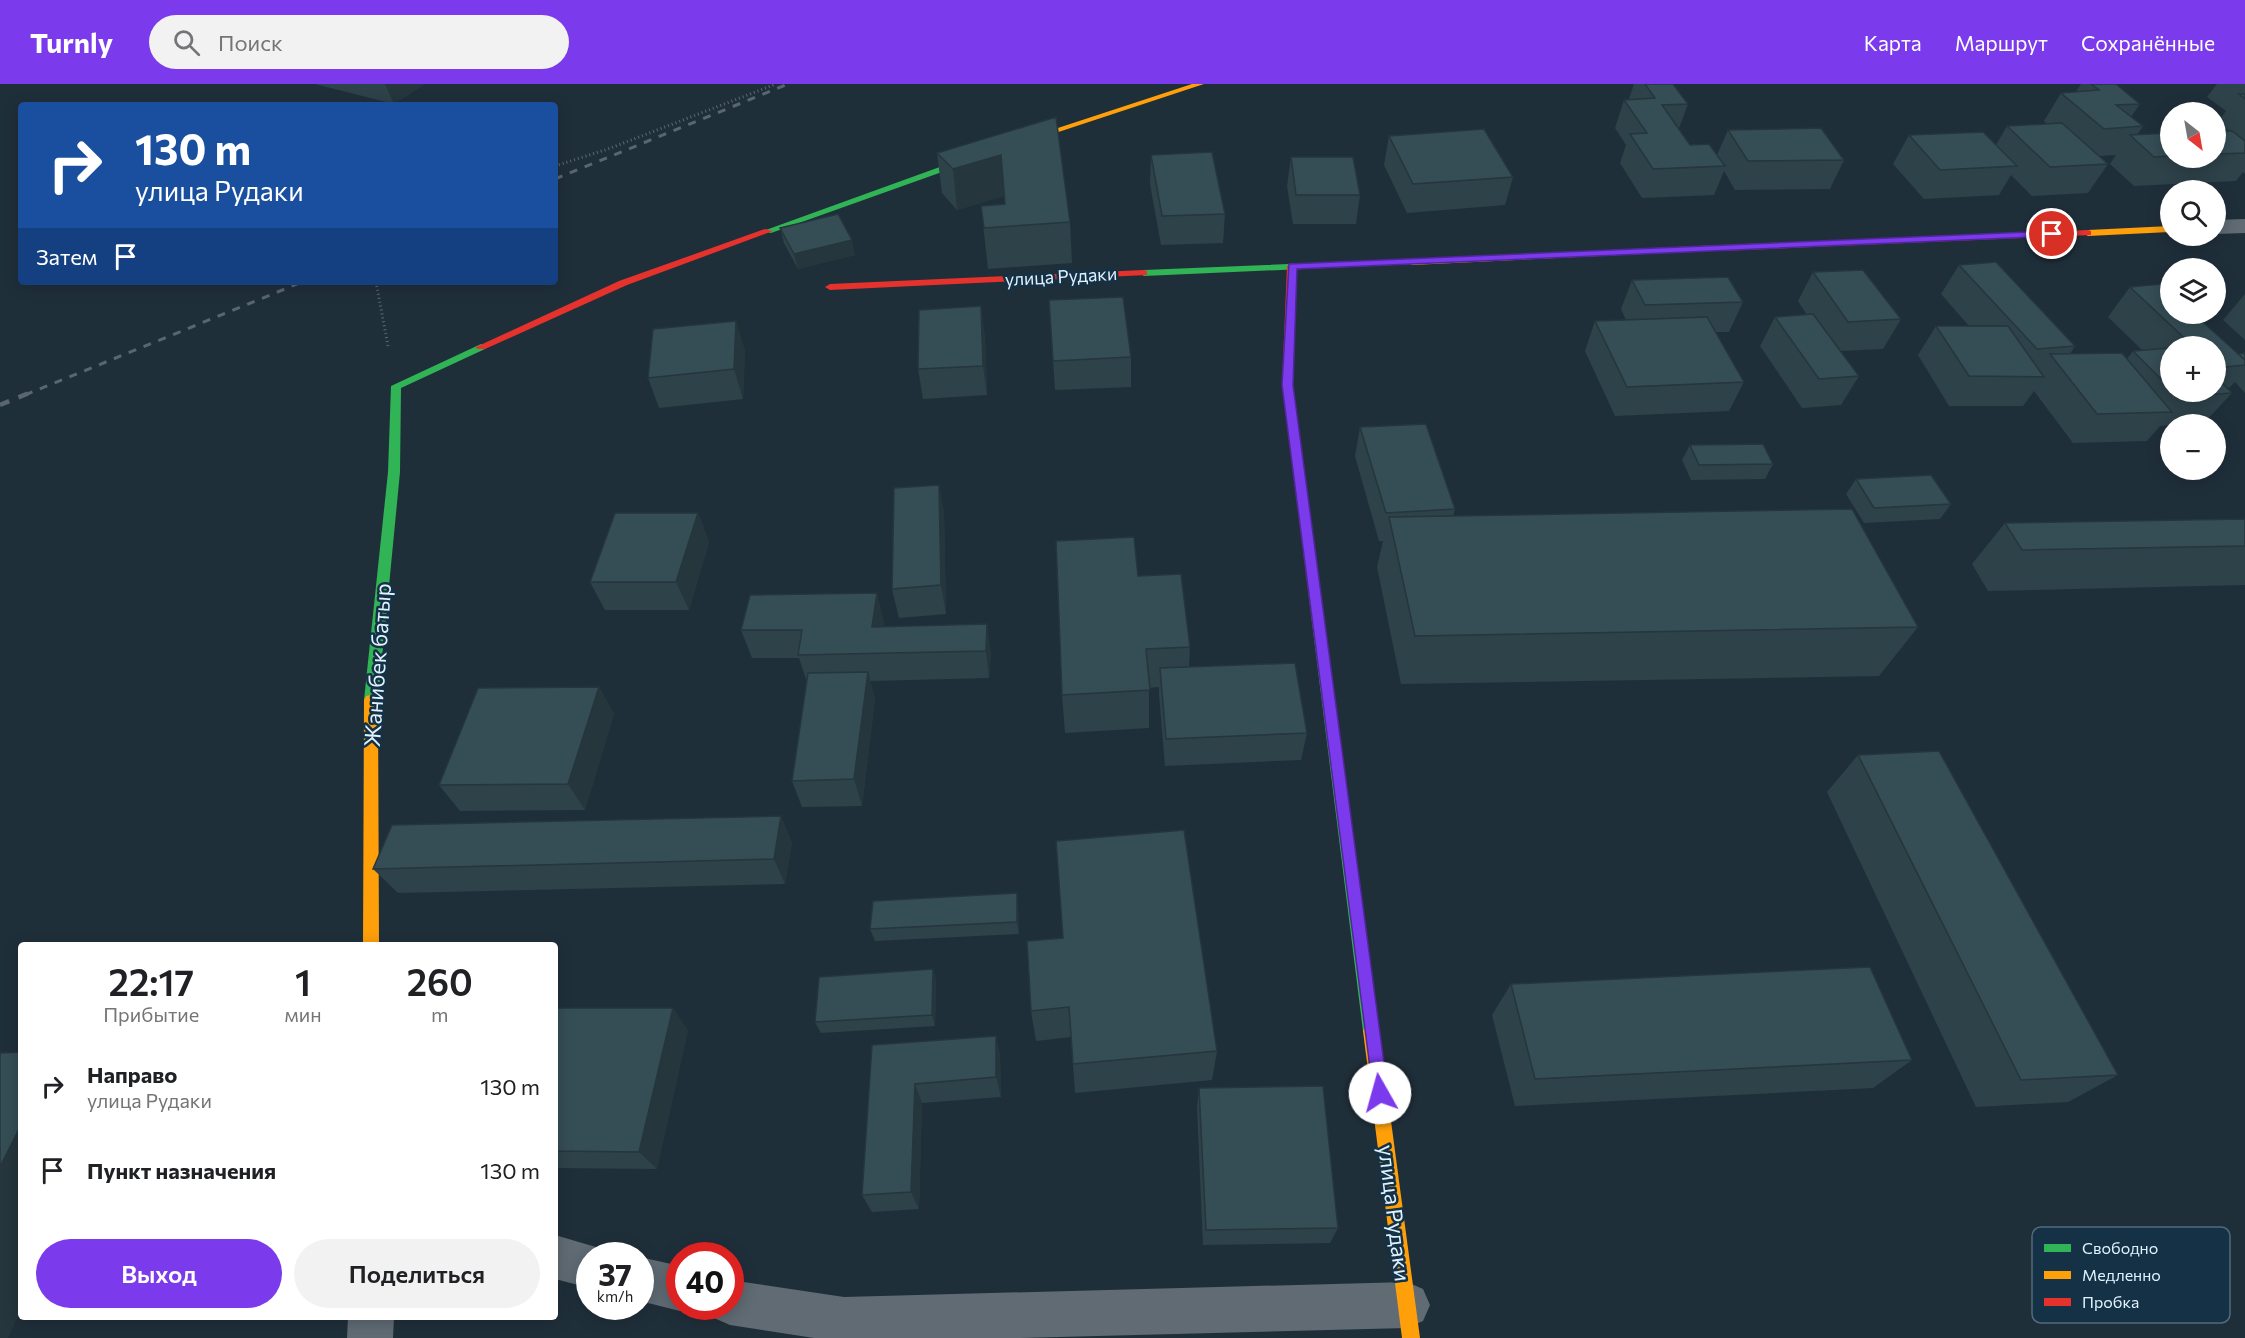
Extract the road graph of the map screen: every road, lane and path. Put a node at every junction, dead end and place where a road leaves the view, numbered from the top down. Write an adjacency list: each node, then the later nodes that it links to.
1 (776, 84): 3 (path)
2 (1200, 84): 10 (street)
3 (558, 165)
4 (2245, 226): 5 (street)
5 (2226, 227)
6 (2160, 229): 7 (street, улица Рудаки)
7 (1293, 266): 9 (street, улица Рудаки); 16 (street, улица Рудаки)
8 (377, 285): 10 (path)
9 (830, 287)
10 (396, 386): 11 (street, Жанибек батыр)
11 (371, 942)
12 (558, 1258): 13 (street)
13 (576, 1262)
14 (744, 1304): 16 (street)
15 (371, 1320): 17 (street)
16 (1409, 1322)
17 (370, 1338)

